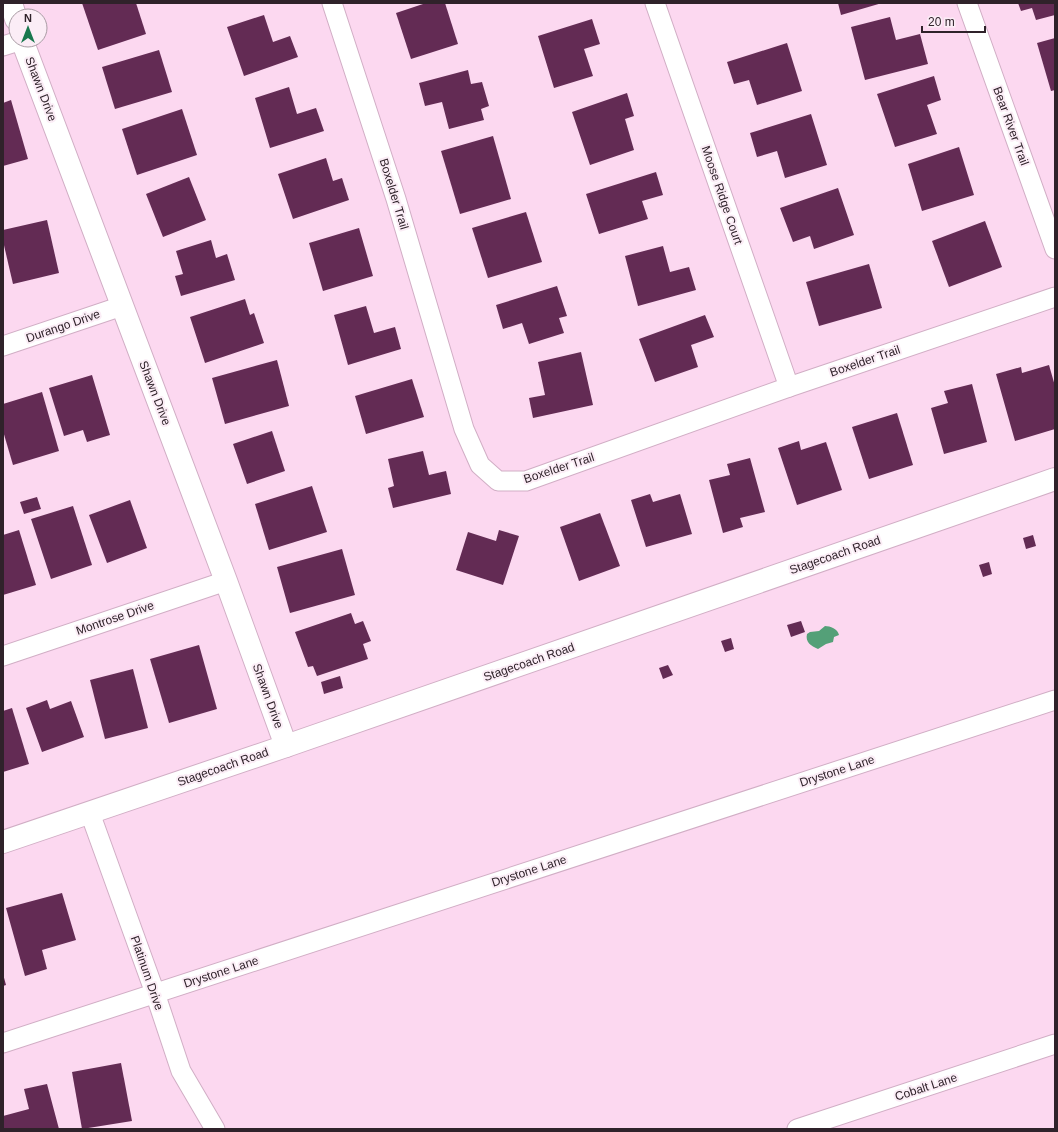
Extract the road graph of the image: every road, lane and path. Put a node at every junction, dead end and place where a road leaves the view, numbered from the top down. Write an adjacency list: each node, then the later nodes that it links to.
1 (332, 3): 9 (street, Boxelder Trail)
2 (655, 3): 9 (street, Moose Ridge Court)
3 (967, 3): 5 (street, Bear River Trail)
4 (25, 48): 7 (main road, Shawn Drive)
5 (1055, 249)
6 (1055, 297): 9 (street, Boxelder Trail)
7 (122, 306): 8 (street, Durango Drive); 11 (main road, Shawn Drive)
8 (3, 346)
9 (789, 387)
10 (1055, 479): 14 (main road, Stagecoach Road)
11 (226, 581): 12 (street, Montrose Drive); 14 (main road, Shawn Drive)
12 (3, 656)
13 (1055, 700): 17 (street, Drystone Lane)
14 (286, 746): 15 (main road, Stagecoach Road)
15 (90, 813): 16 (main road, Stagecoach Road); 17 (street, Platinum Drive)
16 (3, 842)
17 (155, 993): 18 (street, Drystone Lane); 20 (street, Platinum Drive)
18 (3, 1043)
19 (1055, 1044): 21 (street, Cobalt Lane)
20 (215, 1129)
21 (797, 1129)

